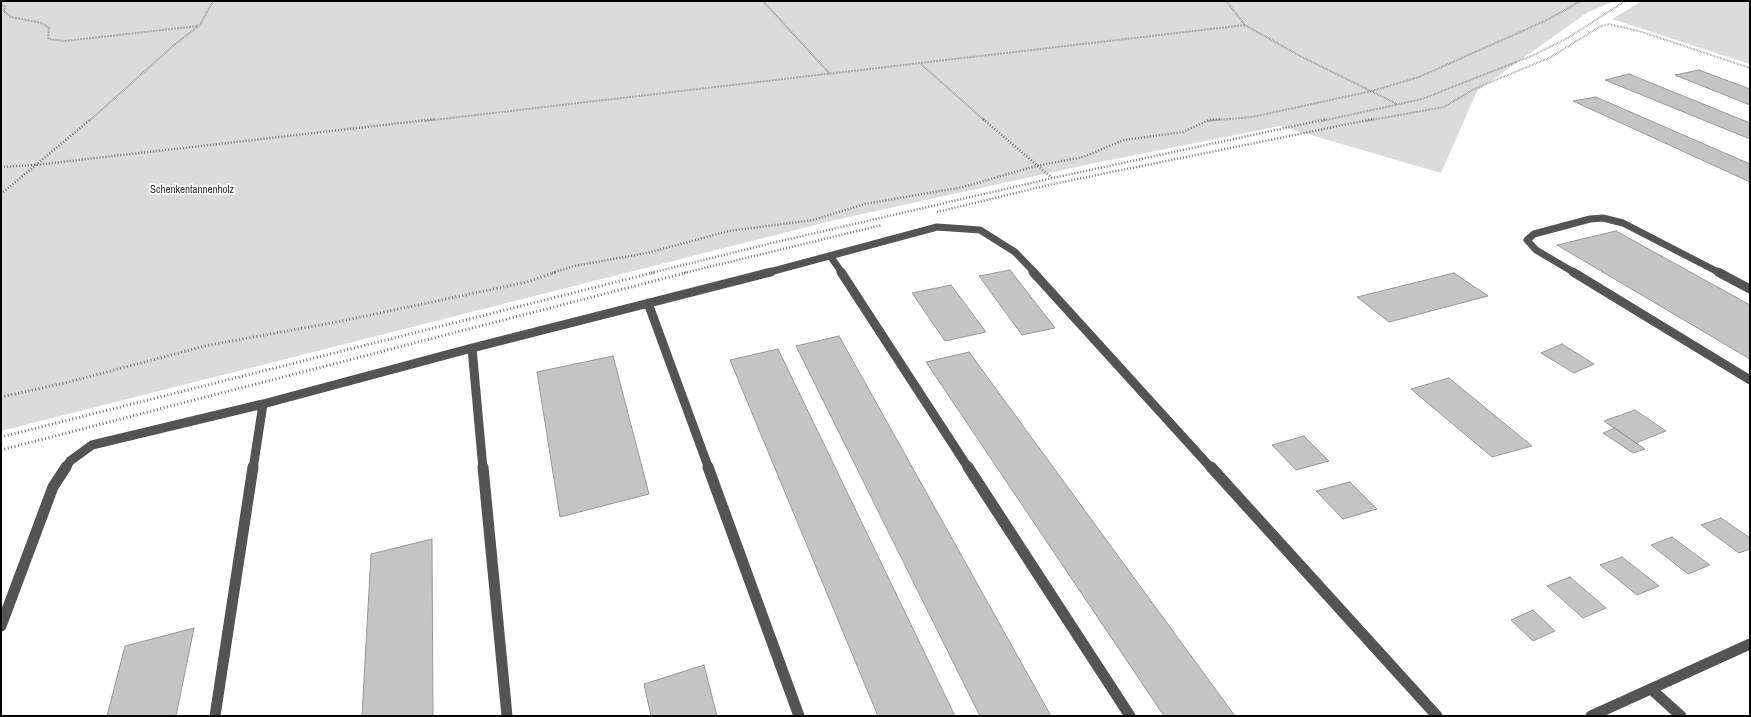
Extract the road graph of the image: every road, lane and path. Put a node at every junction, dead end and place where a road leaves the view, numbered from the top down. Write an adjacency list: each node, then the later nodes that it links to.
1 (213, 1): 8 (path)
2 (763, 1): 10 (path)
3 (1226, 1): 7 (path)
4 (1581, 1): 11 (path)
5 (1625, 1): 12 (path)
6 (1, 5): 8 (path)
7 (1245, 25): 9 (path); 11 (path)
8 (200, 26): 13 (path)
9 (920, 64): 10 (path); 14 (path)
10 (830, 74): 13 (path)
11 (1372, 91): 12 (path); 14 (path)
12 (1398, 104): 16 (path)
13 (36, 165): 15 (path); 17 (path)
14 (1036, 166): 16 (path); 23 (path)
15 (1, 167)
16 (1053, 178): 25 (path)
17 (1, 194)
18 (831, 257): 20 (lane); 32 (lane); 33 (lane)
19 (1750, 289): 22 (lane)
20 (648, 303): 21 (lane); 31 (lane)
21 (472, 348): 24 (lane); 30 (lane)
22 (1750, 380)
23 (1, 397)
24 (263, 404): 26 (lane); 29 (lane)
25 (1, 437)
26 (1, 626)
27 (1750, 644): 28 (lane)
28 (1651, 689): 34 (lane); 35 (lane)
29 (215, 716)
30 (507, 716)
31 (799, 716)
32 (1130, 716)
33 (1437, 716)
34 (1591, 716)
35 (1681, 716)

